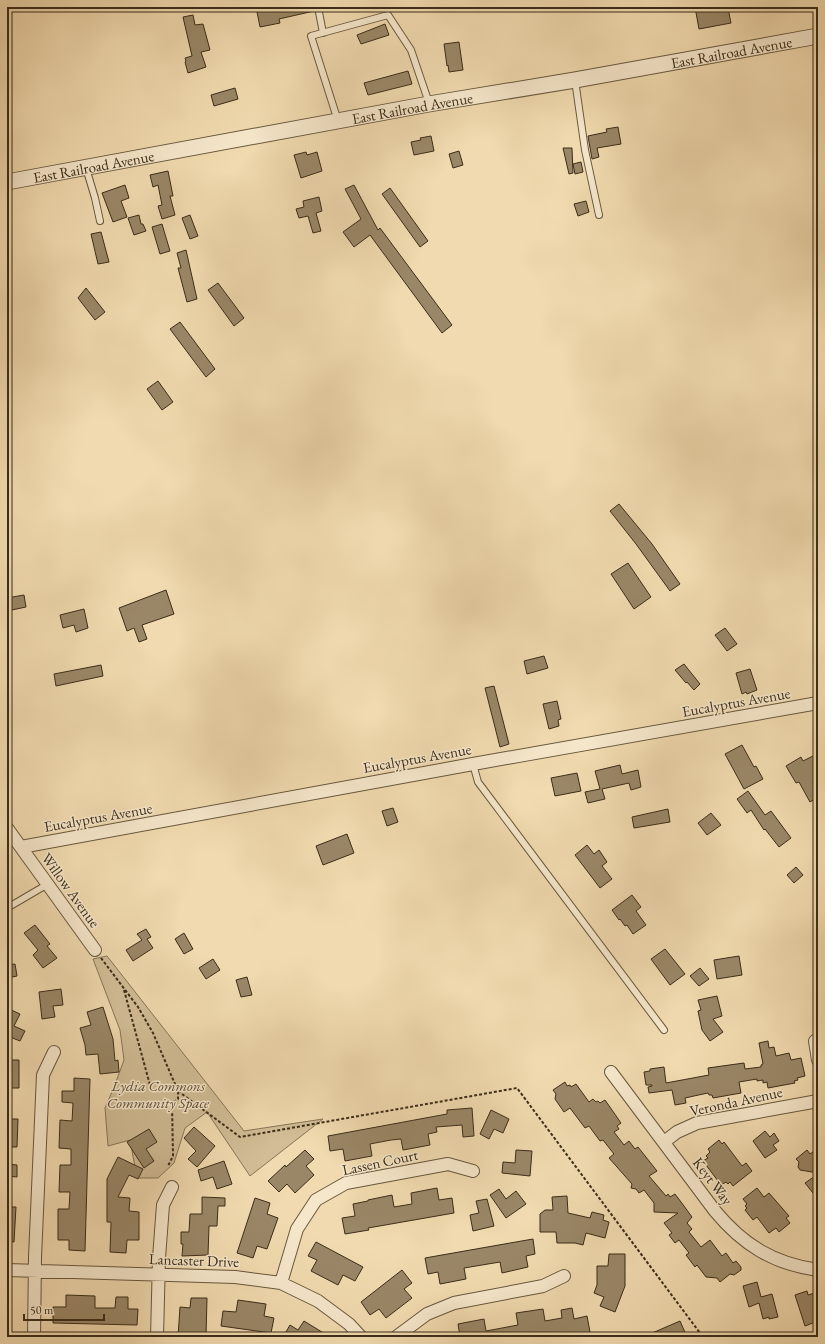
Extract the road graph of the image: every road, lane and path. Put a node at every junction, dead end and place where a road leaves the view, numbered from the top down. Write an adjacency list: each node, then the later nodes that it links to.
1 (318, 7): 2 (lane)
2 (323, 33): 5 (lane); 6 (lane)
3 (818, 36): 4 (street, East Railroad Avenue)
4 (575, 80): 5 (street, East Railroad Avenue); 9 (lane)
5 (429, 104): 6 (street, East Railroad Avenue)
6 (338, 121): 7 (street, East Railroad Avenue)
7 (86, 168): 8 (street, East Railroad Avenue); 10 (lane)
8 (7, 182)
9 (599, 215)
10 (100, 221)
11 (818, 703): 12 (street, Eucalyptus Avenue)
12 (473, 764): 14 (street, Eucalyptus Avenue); 19 (lane)
13 (9, 835): 14 (street, Willow Avenue)
14 (21, 847): 15 (street, Willow Avenue)
15 (48, 884): 16 (lane); 17 (street, Willow Avenue)
16 (7, 908)
17 (95, 950): 18 (path)
18 (124, 988): 24 (path); 27 (path)
19 (664, 1030)
20 (815, 1042): 22 (street)
21 (54, 1052): 32 (street)
22 (818, 1060)
23 (611, 1072): 26 (street, Keyt Way)
24 (150, 1085)
25 (818, 1101): 26 (street, Veronda Avenue)
26 (664, 1142): 31 (street, Keyt Way)
27 (168, 1166)
28 (473, 1171): 35 (street, Lassen Court)
29 (172, 1187): 33 (street)
30 (7, 1270): 32 (street, Lancaster Drive)
31 (818, 1270)
32 (35, 1271): 33 (street, Lancaster Drive); 36 (street)
33 (159, 1275): 35 (street, Lancaster Drive); 37 (street)
34 (564, 1276): 39 (street)
35 (281, 1283): 38 (street, Lancaster Drive)
36 (34, 1337)
37 (157, 1337)
38 (361, 1337)
39 (396, 1337)

